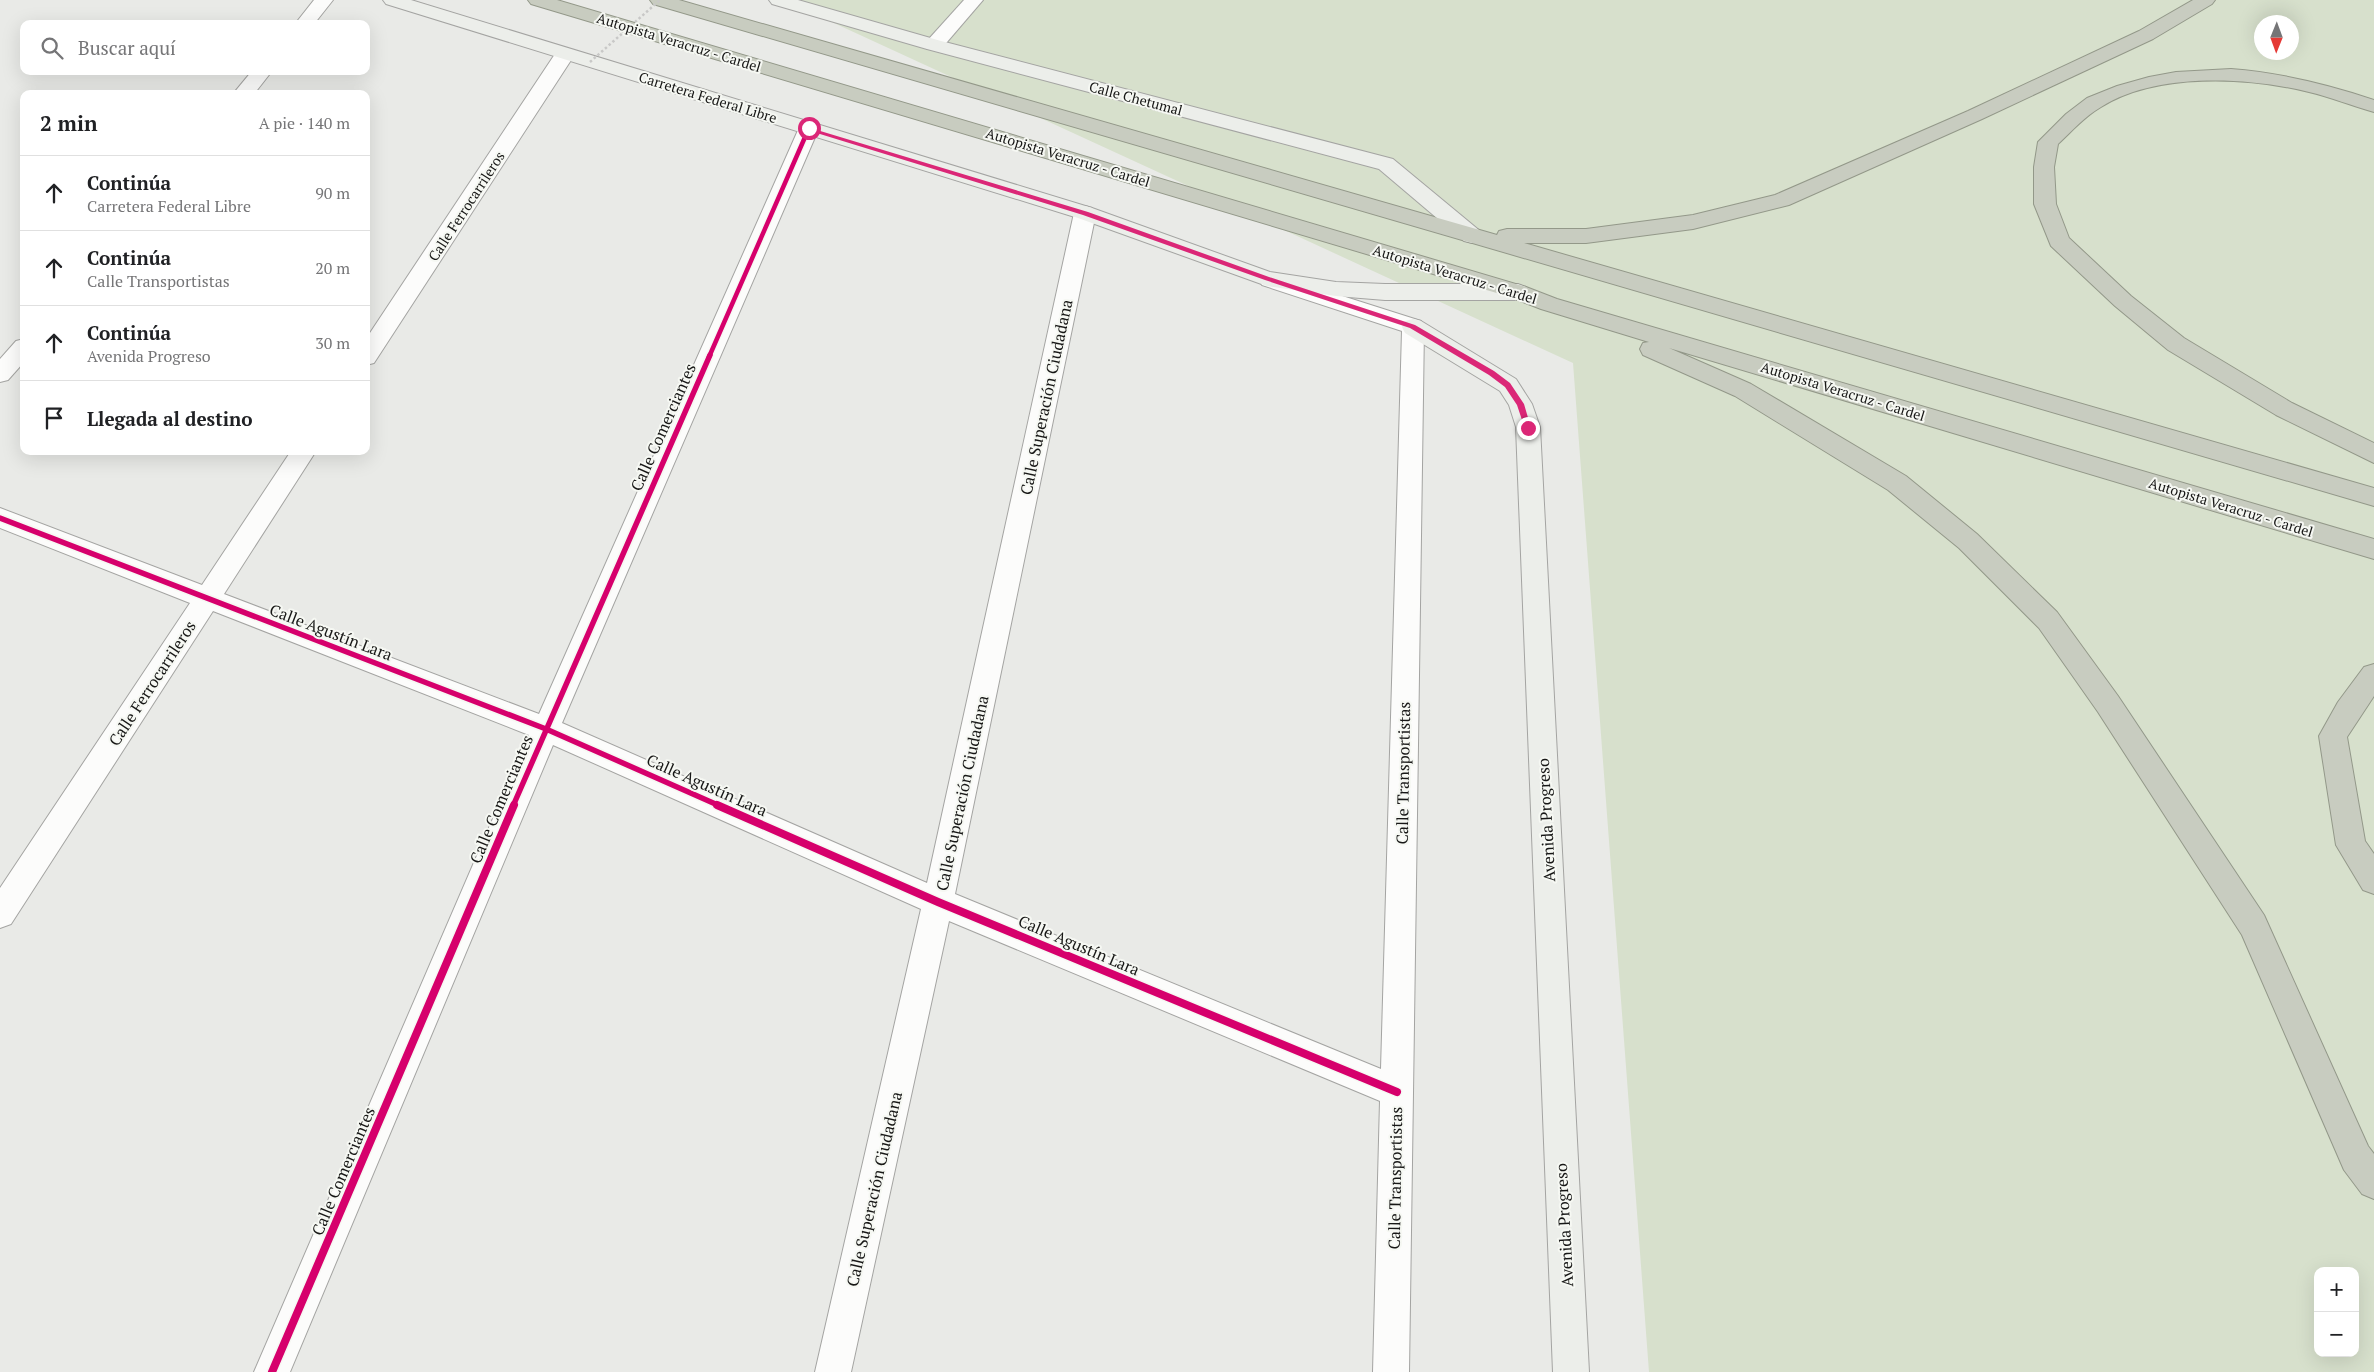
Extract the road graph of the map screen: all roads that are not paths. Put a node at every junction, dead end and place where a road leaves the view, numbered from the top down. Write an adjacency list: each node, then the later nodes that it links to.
1 (324, 0): 8 (street)
2 (392, 0): 10 (street, Carretera Federal Libre)
3 (537, 0): 18 (highway, Autopista Veracruz - Cardel)
4 (659, 0): 16 (highway)
5 (778, 0): 9 (street, Calle Chetumal)
6 (974, 0): 9 (street)
7 (2206, 0): 16 (highway)
8 (307, 20)
9 (934, 45): 16 (street, Calle Chetumal)
10 (566, 54): 14 (street, Carretera Federal Libre); 21 (street, Calle Ferrocarrileros)
11 (260, 75): 12 (street)
12 (246, 90)
13 (2374, 106): 24 (highway)
14 (809, 128): 15 (street, Carretera Federal Libre); 31 (street, Calle Comerciantes)
15 (1085, 213): 17 (street, Carretera Federal Libre); 33 (street, Calle Superación Ciudadana)
16 (1472, 236): 26 (highway)
17 (1267, 279): 18 (street, Carretera Federal Libre); 20 (street)
18 (1518, 292): 19 (highway, Autopista Veracruz - Cardel)
19 (1549, 304): 28 (highway, Autopista Veracruz - Cardel); 36 (highway)
20 (1413, 327): 35 (street, Calle Transportistas); 40 (street, Avenida Progreso)
21 (370, 351)
22 (20, 352): 23 (street)
23 (0, 374)
24 (2374, 454)
25 (301, 455): 29 (street, Calle Ferrocarrileros)
26 (2374, 497)
27 (0, 518): 29 (street, Calle Agustín Lara)
28 (2374, 549)
29 (207, 599): 31 (street, Calle Agustín Lara); 34 (street, Calle Ferrocarrileros)
30 (2374, 675): 32 (highway)
31 (546, 729): 33 (street, Calle Agustín Lara); 37 (street, Calle Comerciantes)
32 (2374, 880)
33 (938, 902): 35 (street, Calle Agustín Lara); 38 (street, Calle Superación Ciudadana)
34 (0, 914)
35 (1397, 1092): 39 (street, Calle Transportistas)
36 (2374, 1182)
37 (272, 1372)
38 (834, 1372)
39 (1391, 1372)
40 (1571, 1372)

